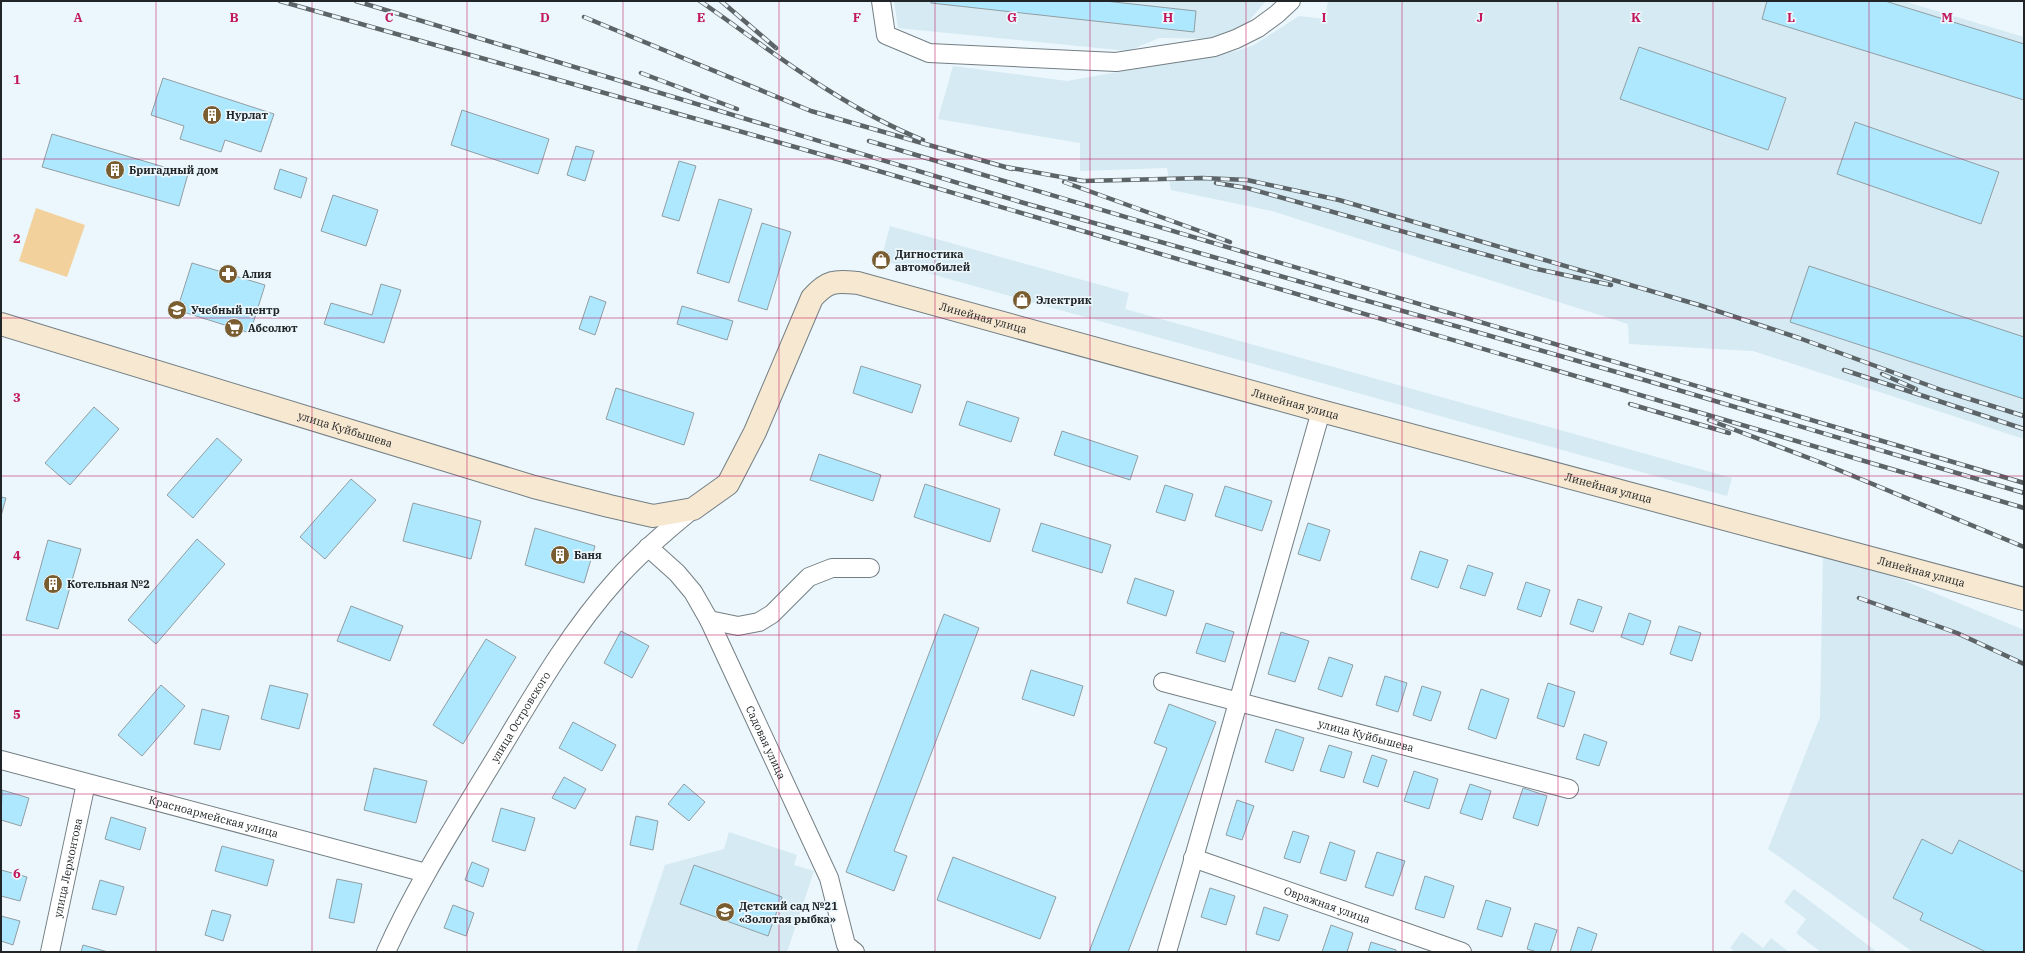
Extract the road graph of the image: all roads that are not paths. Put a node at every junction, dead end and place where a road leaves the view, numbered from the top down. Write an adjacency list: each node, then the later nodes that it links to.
1 (880, 1): 2 (street)
2 (1291, 1)
3 (1, 324): 5 (street, улица Куйбышева)
4 (1321, 411): 5 (street, Линейная улица); 8 (street, Линейная улица); 11 (street)
5 (693, 509): 6 (street, улица Островского)
6 (648, 547): 9 (street, Садовая улица); 16 (street, улица Островского)
7 (870, 568): 9 (street)
8 (2024, 599)
9 (710, 620): 19 (street, Садовая улица)
10 (1163, 682): 11 (street, улица Куйбышева)
11 (1238, 702): 14 (street, улица Куйбышева); 15 (street)
12 (1, 760): 13 (street, Красноармейская улица)
13 (86, 783): 16 (street, Красноармейская улица); 17 (street, улица Лермонтова)
14 (1569, 789)
15 (1193, 858): 20 (street); 21 (street, Овражная улица)
16 (426, 873): 18 (street, улица Островского)
17 (50, 952)
18 (386, 952)
19 (855, 952)
20 (1167, 952)
21 (1462, 952)

